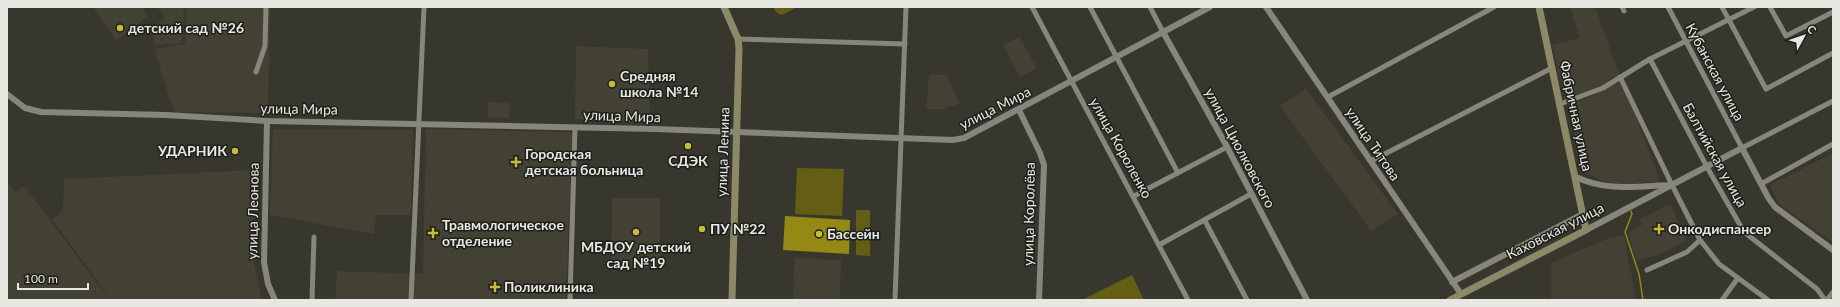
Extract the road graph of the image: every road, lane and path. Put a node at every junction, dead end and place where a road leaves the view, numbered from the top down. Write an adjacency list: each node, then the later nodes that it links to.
1 (266, 7): 26 (street)
2 (424, 7): 35 (street)
3 (724, 7): 19 (main road, улица Ленина)
4 (906, 7): 21 (street)
5 (1032, 7): 28 (street, улица Короленко)
6 (1090, 7): 23 (street)
7 (1150, 7): 18 (street, улица Циолковского)
8 (1210, 7): 18 (street, улица Мира)
9 (1266, 7): 30 (street, улица Титова)
10 (1494, 7): 30 (street)
11 (1539, 7): 25 (main road, Фабричная улица)
12 (1668, 7): 20 (street, Кубанская улица)
13 (1722, 7): 17 (street)
14 (1754, 7): 17 (street)
15 (1770, 7): 16 (street)
16 (1833, 12)
17 (1729, 20): 20 (street); 22 (street)
18 (1163, 32): 23 (street, улица Мира); 40 (street, улица Циолковского)
19 (738, 39): 21 (street); 37 (main road, улица Ленина)
20 (1685, 42): 24 (street); 41 (street, Кубанская улица)
21 (905, 44): 38 (street)
22 (1833, 53)
23 (1116, 57): 28 (street, улица Мира); 44 (street)
24 (1650, 59): 27 (street); 43 (street, Балтийская улица)
25 (1552, 68): 32 (main road, Фабричная улица); 42 (street)
26 (256, 72)
27 (1620, 77): 32 (street); 47 (street)
28 (1071, 82): 33 (street, улица Мира); 49 (street, улица Короленко)
29 (7, 94): 34 (street, улица Мира)
30 (1328, 97): 42 (street, улица Титова)
31 (1833, 100): 41 (street)
32 (1560, 104): 45 (main road, Фабричная улица)
33 (1019, 110): 38 (street, улица Мира); 68 (street, улица Королёва)
34 (266, 121): 35 (street, улица Мира); 62 (street, улица Леонова)
35 (420, 123): 36 (street, улица Мира); 64 (street)
36 (576, 127): 37 (street, улица Мира); 65 (street)
37 (737, 132): 38 (street, улица Мира); 66 (main road, улица Ленина)
38 (901, 138): 67 (street)
39 (1833, 144): 46 (street)
40 (1227, 147): 44 (street); 48 (street, улица Циолковского)
41 (1742, 148): 43 (street); 46 (street, Кубанская улица)
42 (1371, 161): 59 (street, улица Титова)
43 (1707, 167): 47 (street); 75 (street, Балтийская улица)
44 (1178, 173): 49 (street)
45 (1576, 177): 47 (street); 50 (main road, Фабричная улица)
46 (1761, 184): 56 (street, Кубанская улица)
47 (1672, 185): 52 (street, Каховская улица); 54 (street)
48 (1251, 194): 51 (street); 71 (street, улица Циолковского)
49 (1134, 196): 55 (street, улица Короленко)
50 (1583, 214): 52 (main road, Фабричная улица); 59 (street)
51 (1205, 221): 55 (street); 70 (street)
52 (1586, 230): 61 (main road, Каховская улица)
53 (314, 237): 63 (street)
54 (1700, 240): 57 (street); 58 (street)
55 (1159, 245): 69 (street, улица Короленко)
56 (1833, 250)
57 (1647, 270)
58 (1738, 278): 73 (street); 74 (street)
59 (1452, 282): 61 (street, улица Титова)
60 (1833, 292): 75 (street)
61 (1461, 294): 72 (main road, Каховская улица)
62 (276, 300)
63 (312, 300)
64 (411, 300)
65 (570, 300)
66 (732, 300)
67 (895, 300)
68 (1039, 300)
69 (1188, 300)
70 (1247, 300)
71 (1307, 300)
72 (1450, 300)
73 (1722, 300)
74 (1768, 300)
75 (1826, 300)

